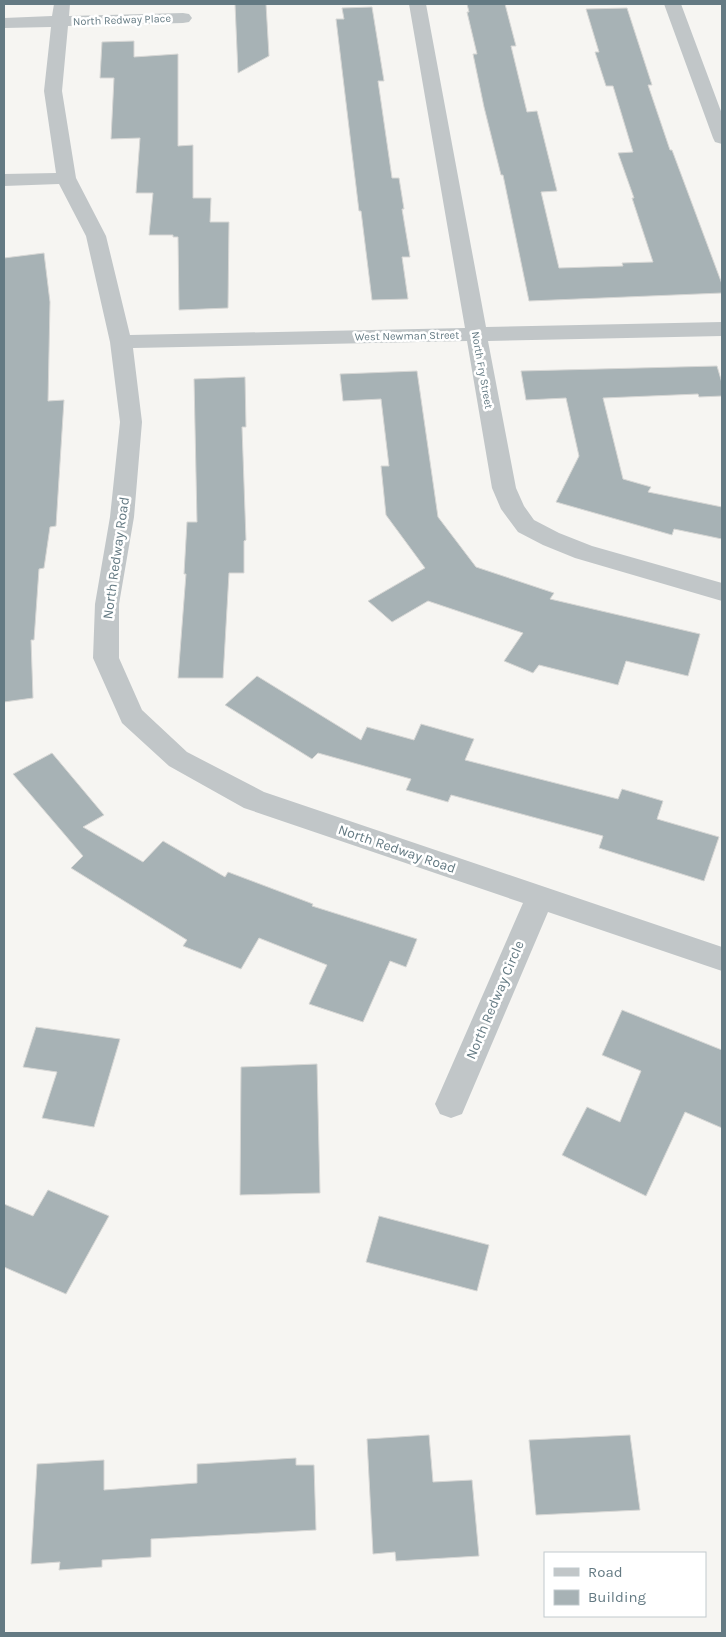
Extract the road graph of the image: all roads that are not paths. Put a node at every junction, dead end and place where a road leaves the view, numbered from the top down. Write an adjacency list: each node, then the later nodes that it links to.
1 (417, 4): 10 (street, North Fry Street)
2 (672, 4): 6 (street)
3 (61, 13): 4 (street, North Redway Place); 5 (street, North Redway Place); 7 (street, North Redway Road)
4 (183, 18)
5 (4, 23)
6 (722, 138)
7 (66, 178): 8 (street); 11 (street, North Redway Road)
8 (4, 180)
9 (722, 329): 10 (street, West Newman Street)
10 (476, 334): 11 (street, West Newman Street); 12 (street, North Fry Street)
11 (121, 342): 13 (street, North Redway Road)
12 (722, 592)
13 (540, 897): 14 (street, North Redway Road); 15 (street, North Redway Circle)
14 (722, 959)
15 (450, 1104)

